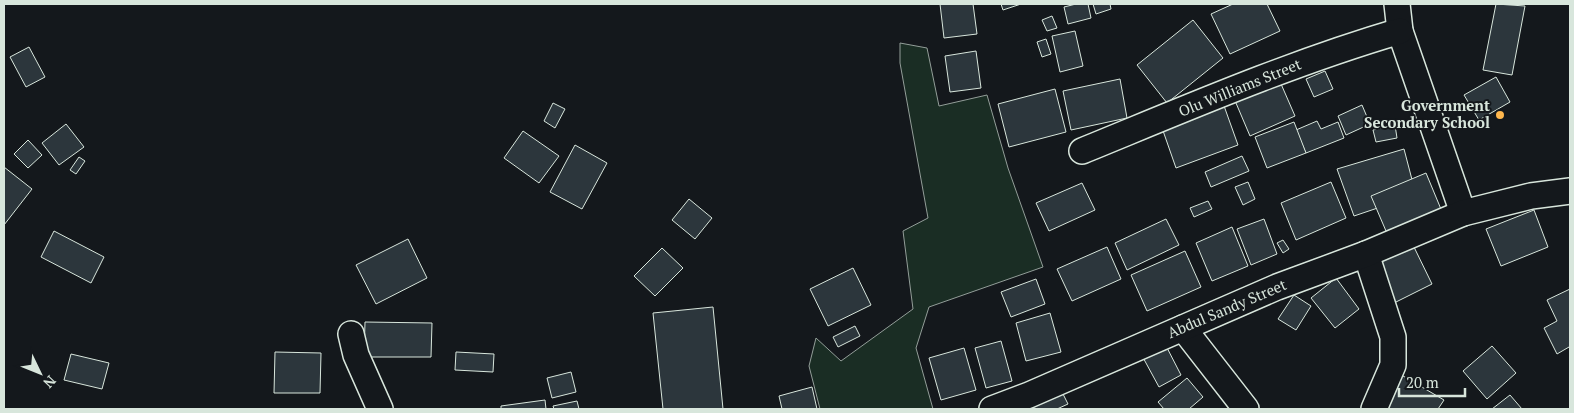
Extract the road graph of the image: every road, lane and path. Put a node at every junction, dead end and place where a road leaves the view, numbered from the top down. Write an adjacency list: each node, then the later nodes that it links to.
1 (1397, 4): 2 (street)
2 (1400, 31): 3 (street, Olu Williams Street); 5 (street)
3 (1082, 151)
4 (1570, 191): 5 (street, Abdul Sandy Street)
5 (1463, 213): 6 (street, Abdul Sandy Street)
6 (1366, 254): 7 (street, Abdul Sandy Street); 12 (street)
7 (1183, 328): 10 (street, Abdul Sandy Street); 11 (street)
8 (351, 334): 9 (street)
9 (380, 409)
10 (992, 409)
11 (1246, 409)
12 (1374, 409)

